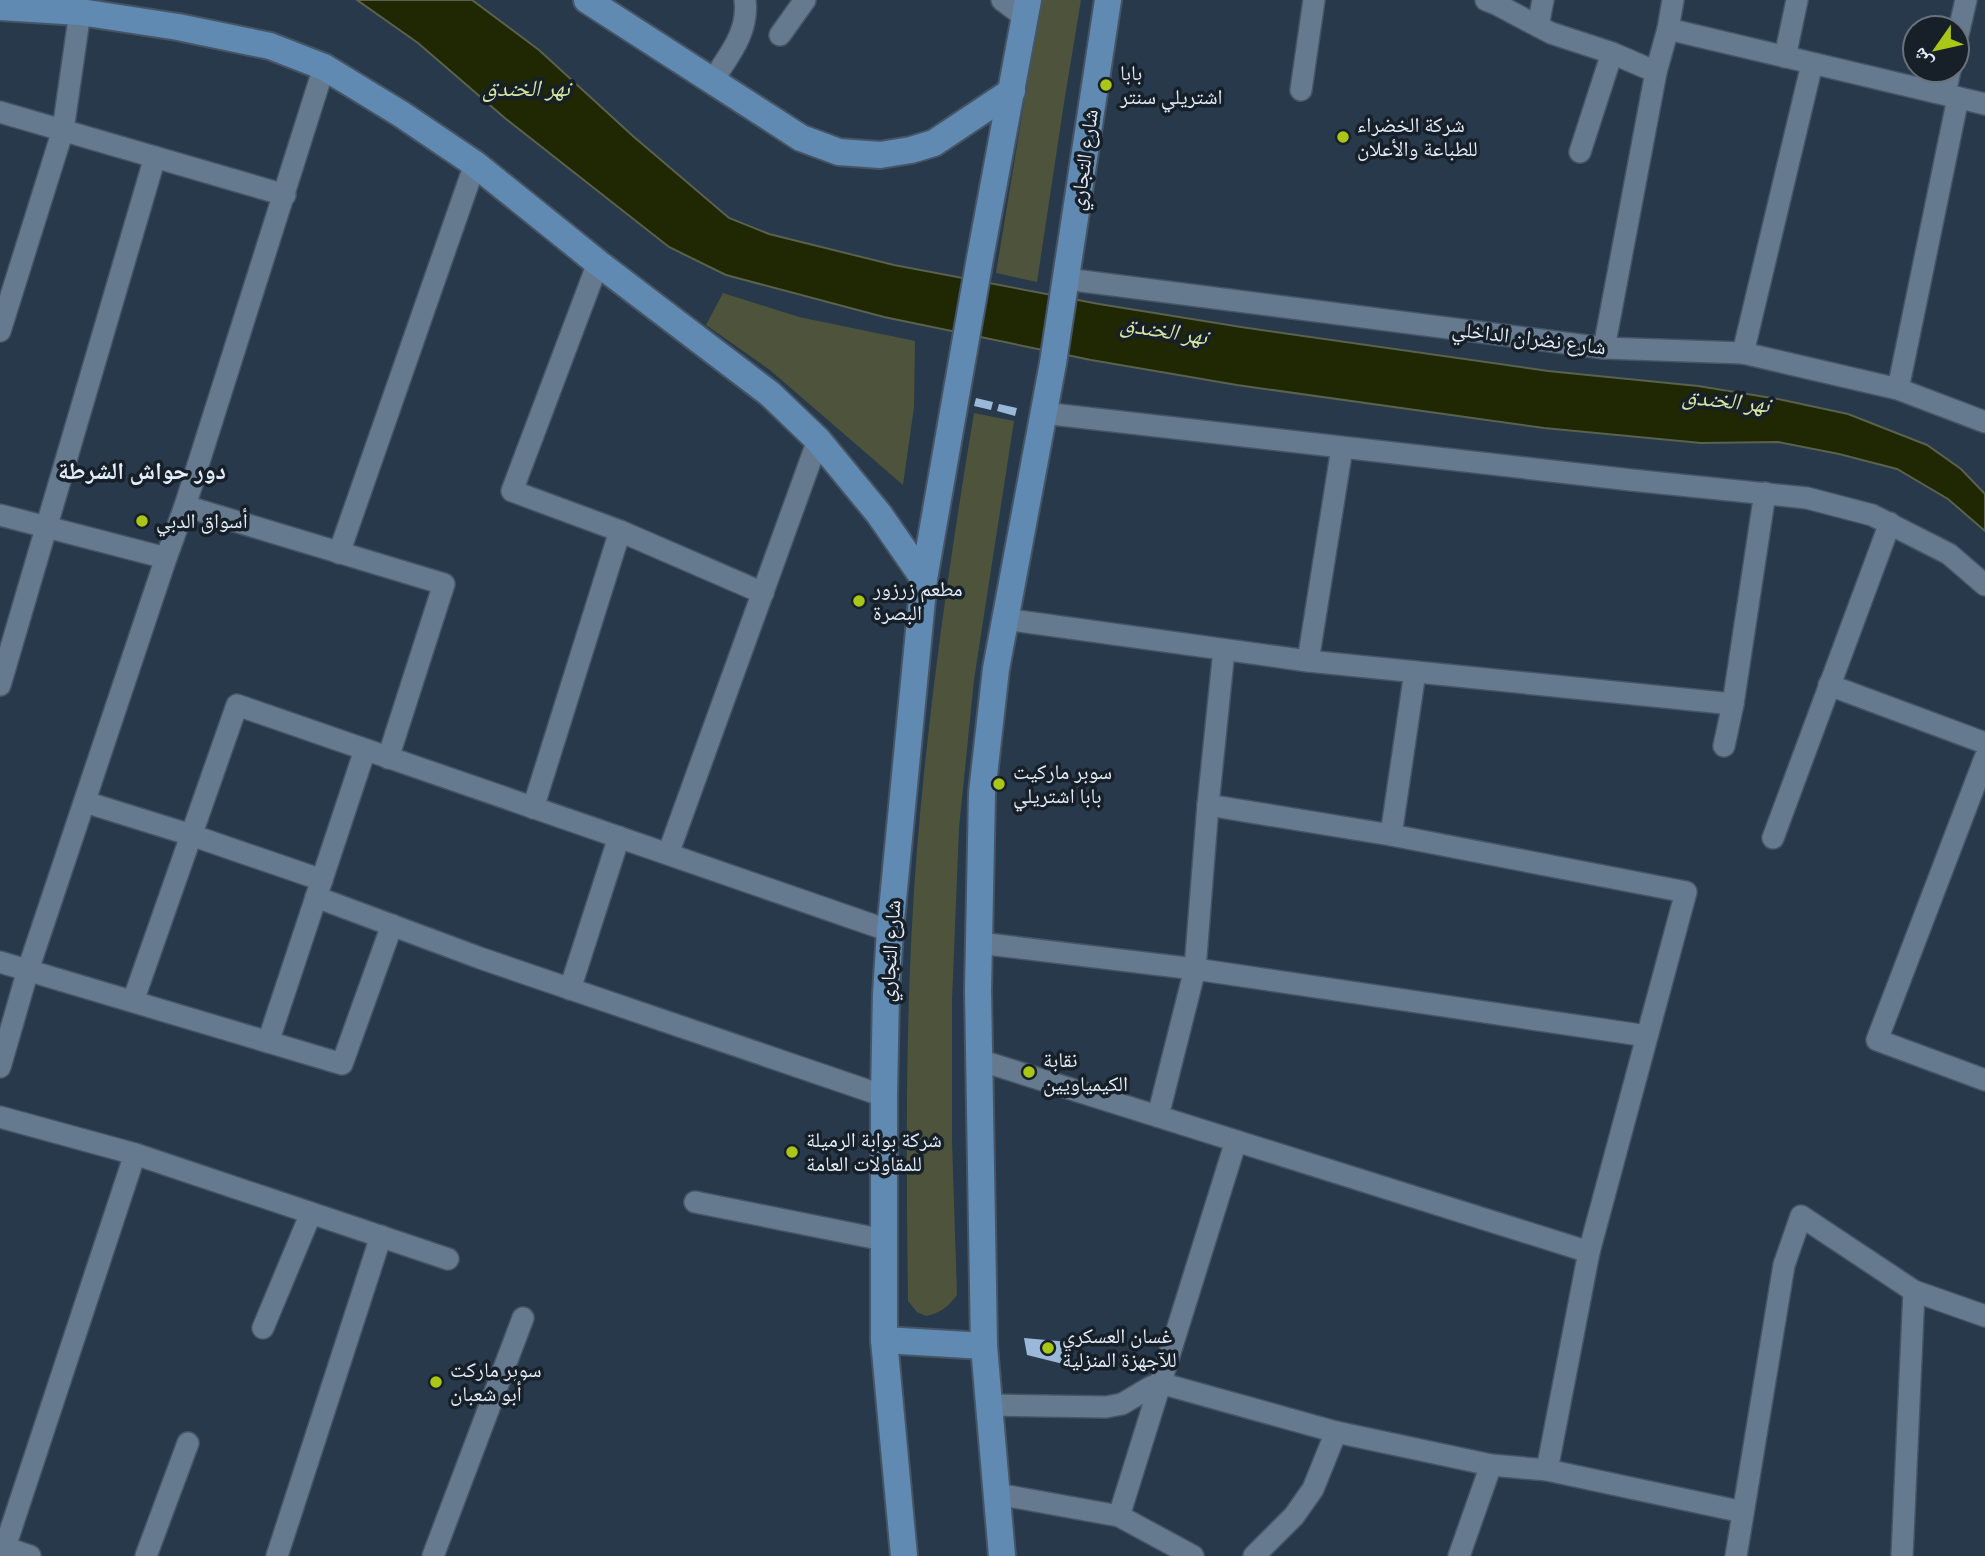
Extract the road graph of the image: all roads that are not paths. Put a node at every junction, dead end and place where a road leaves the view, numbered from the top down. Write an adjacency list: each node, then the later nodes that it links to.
1 (745, 0): 22 (street)
2 (805, 0): 16 (street)
3 (1002, 0): 12 (street)
4 (1108, 0): 35 (main road, شارع التجاري)
5 (1314, 0): 24 (street)
6 (1486, 0): 14 (street)
7 (1543, 0): 14 (street)
8 (1672, 0): 15 (street)
9 (1797, 0): 18 (street)
10 (599, 3): 22 (main road)
11 (0, 7): 13 (main road)
12 (1027, 8): 25 (main road)
13 (80, 12): 20 (main road); 29 (street)
14 (1538, 26): 17 (street)
15 (1668, 29): 18 (street); 21 (street)
16 (780, 35)
17 (1612, 53): 21 (street); 30 (street)
18 (1785, 57): 19 (street)
19 (1812, 64): 26 (street); 38 (street)
20 (324, 67): 32 (main road); 33 (street)
21 (1656, 72): 37 (street)
22 (713, 80): 25 (main road)
23 (1951, 84): 26 (street)
24 (1301, 90)
25 (1012, 91): 52 (main road, شارع التجاري)
26 (1951, 96): 27 (street); 39 (street)
27 (1985, 104)
28 (0, 112): 29 (street)
29 (63, 130): 31 (street); 36 (street)
30 (1580, 152)
31 (155, 157): 33 (street); 48 (street)
32 (475, 164): 34 (main road); 50 (street)
33 (285, 195): 45 (street)
34 (598, 263): 42 (main road); 49 (street)
35 (1066, 279): 37 (street, شارع نضران الداخلي); 40 (main road, شارع التجاري)
36 (0, 331)
37 (1604, 348): 38 (street, شارع نضران الداخلي)
38 (1743, 353): 39 (street, شارع نضران الداخلي)
39 (1898, 390): 41 (street, شارع نضران الداخلي)
40 (1043, 413): 43 (street); 55 (main road)
41 (1985, 422)
42 (818, 440): 52 (main road); 54 (street)
43 (1342, 448): 44 (street); 57 (street)
44 (1765, 494): 47 (street); 61 (street)
45 (185, 506): 50 (street); 51 (street)
46 (0, 515): 48 (street)
47 (1889, 523): 53 (street); 60 (street)
48 (46, 527): 51 (street); 59 (street)
49 (620, 531): 54 (street); 69 (street)
50 (339, 552): 65 (street)
51 (166, 558): 67 (street)
52 (924, 579): 77 (main road, شارع التجاري)
53 (1985, 585)
54 (763, 593): 74 (street)
55 (1005, 619): 56 (street); 78 (main road)
56 (1224, 650): 57 (street); 68 (street)
57 (1308, 661): 58 (street)
58 (1416, 672): 61 (street); 71 (street)
59 (0, 685)
60 (1829, 685): 62 (street); 73 (street)
61 (1733, 704): 63 (street)
62 (1985, 743)
63 (1724, 746)
64 (365, 750): 65 (street); 70 (street); 75 (street)
65 (388, 758): 69 (street)
66 (1985, 758): 88 (street)
67 (85, 802): 70 (street); 81 (street)
68 (1208, 806): 71 (street); 80 (street)
69 (533, 808): 72 (street)
70 (191, 835): 75 (street); 83 (street)
71 (1391, 835): 84 (street)
72 (619, 838): 74 (street); 82 (street)
73 (1773, 838)
74 (668, 854): 77 (street)
75 (319, 888): 76 (street); 85 (street)
76 (392, 925): 82 (street); 85 (street)
77 (890, 931): 89 (main road, شارع التجاري)
78 (979, 943): 80 (street); 86 (main road)
79 (0, 962): 81 (street)
80 (1195, 969): 84 (street); 90 (street)
81 (29, 970): 83 (street); 87 (street)
82 (570, 989): 89 (street)
83 (133, 1002): 85 (street)
84 (1647, 1036): 98 (street)
85 (268, 1042)
86 (979, 1060): 90 (street); 105 (main road)
87 (0, 1067)
88 (1985, 1080)
89 (884, 1096): 97 (main road, شارع التجاري)
90 (1158, 1116): 92 (street)
91 (0, 1117): 93 (street)
92 (1236, 1141): 98 (street); 106 (street)
93 (135, 1154): 95 (street); 115 (street)
94 (695, 1202): 97 (street)
95 (311, 1213): 96 (street); 103 (street)
96 (381, 1236): 99 (street); 119 (street)
97 (884, 1240): 104 (main road, شارع التجاري)
98 (1589, 1252): 111 (street)
99 (448, 1259)
100 (1914, 1291): 101 (street); 113 (street); 126 (street)
101 (1985, 1316)
102 (523, 1318): 120 (street)
103 (263, 1328)
104 (884, 1340): 105 (main road); 121 (main road, شارع التجاري)
105 (984, 1346): 107 (main road)
106 (1160, 1383): 107 (street); 108 (street); 114 (street)
107 (989, 1405): 112 (main road)
108 (1336, 1432): 110 (street); 116 (street)
109 (188, 1443): 118 (street)
110 (1492, 1465): 111 (street); 124 (street)
111 (1546, 1470): 113 (street)
112 (997, 1494): 114 (street); 122 (main road)
113 (1744, 1512): 125 (street)
114 (1119, 1516): 123 (street)
115 (3, 1550): 117 (street)
116 (1260, 1554)
117 (30, 1556)
118 (146, 1556)
119 (277, 1556)
120 (433, 1556)
121 (904, 1556)
122 (1002, 1556)
123 (1193, 1556)
124 (1459, 1556)
125 (1736, 1556)
126 (1902, 1556)

